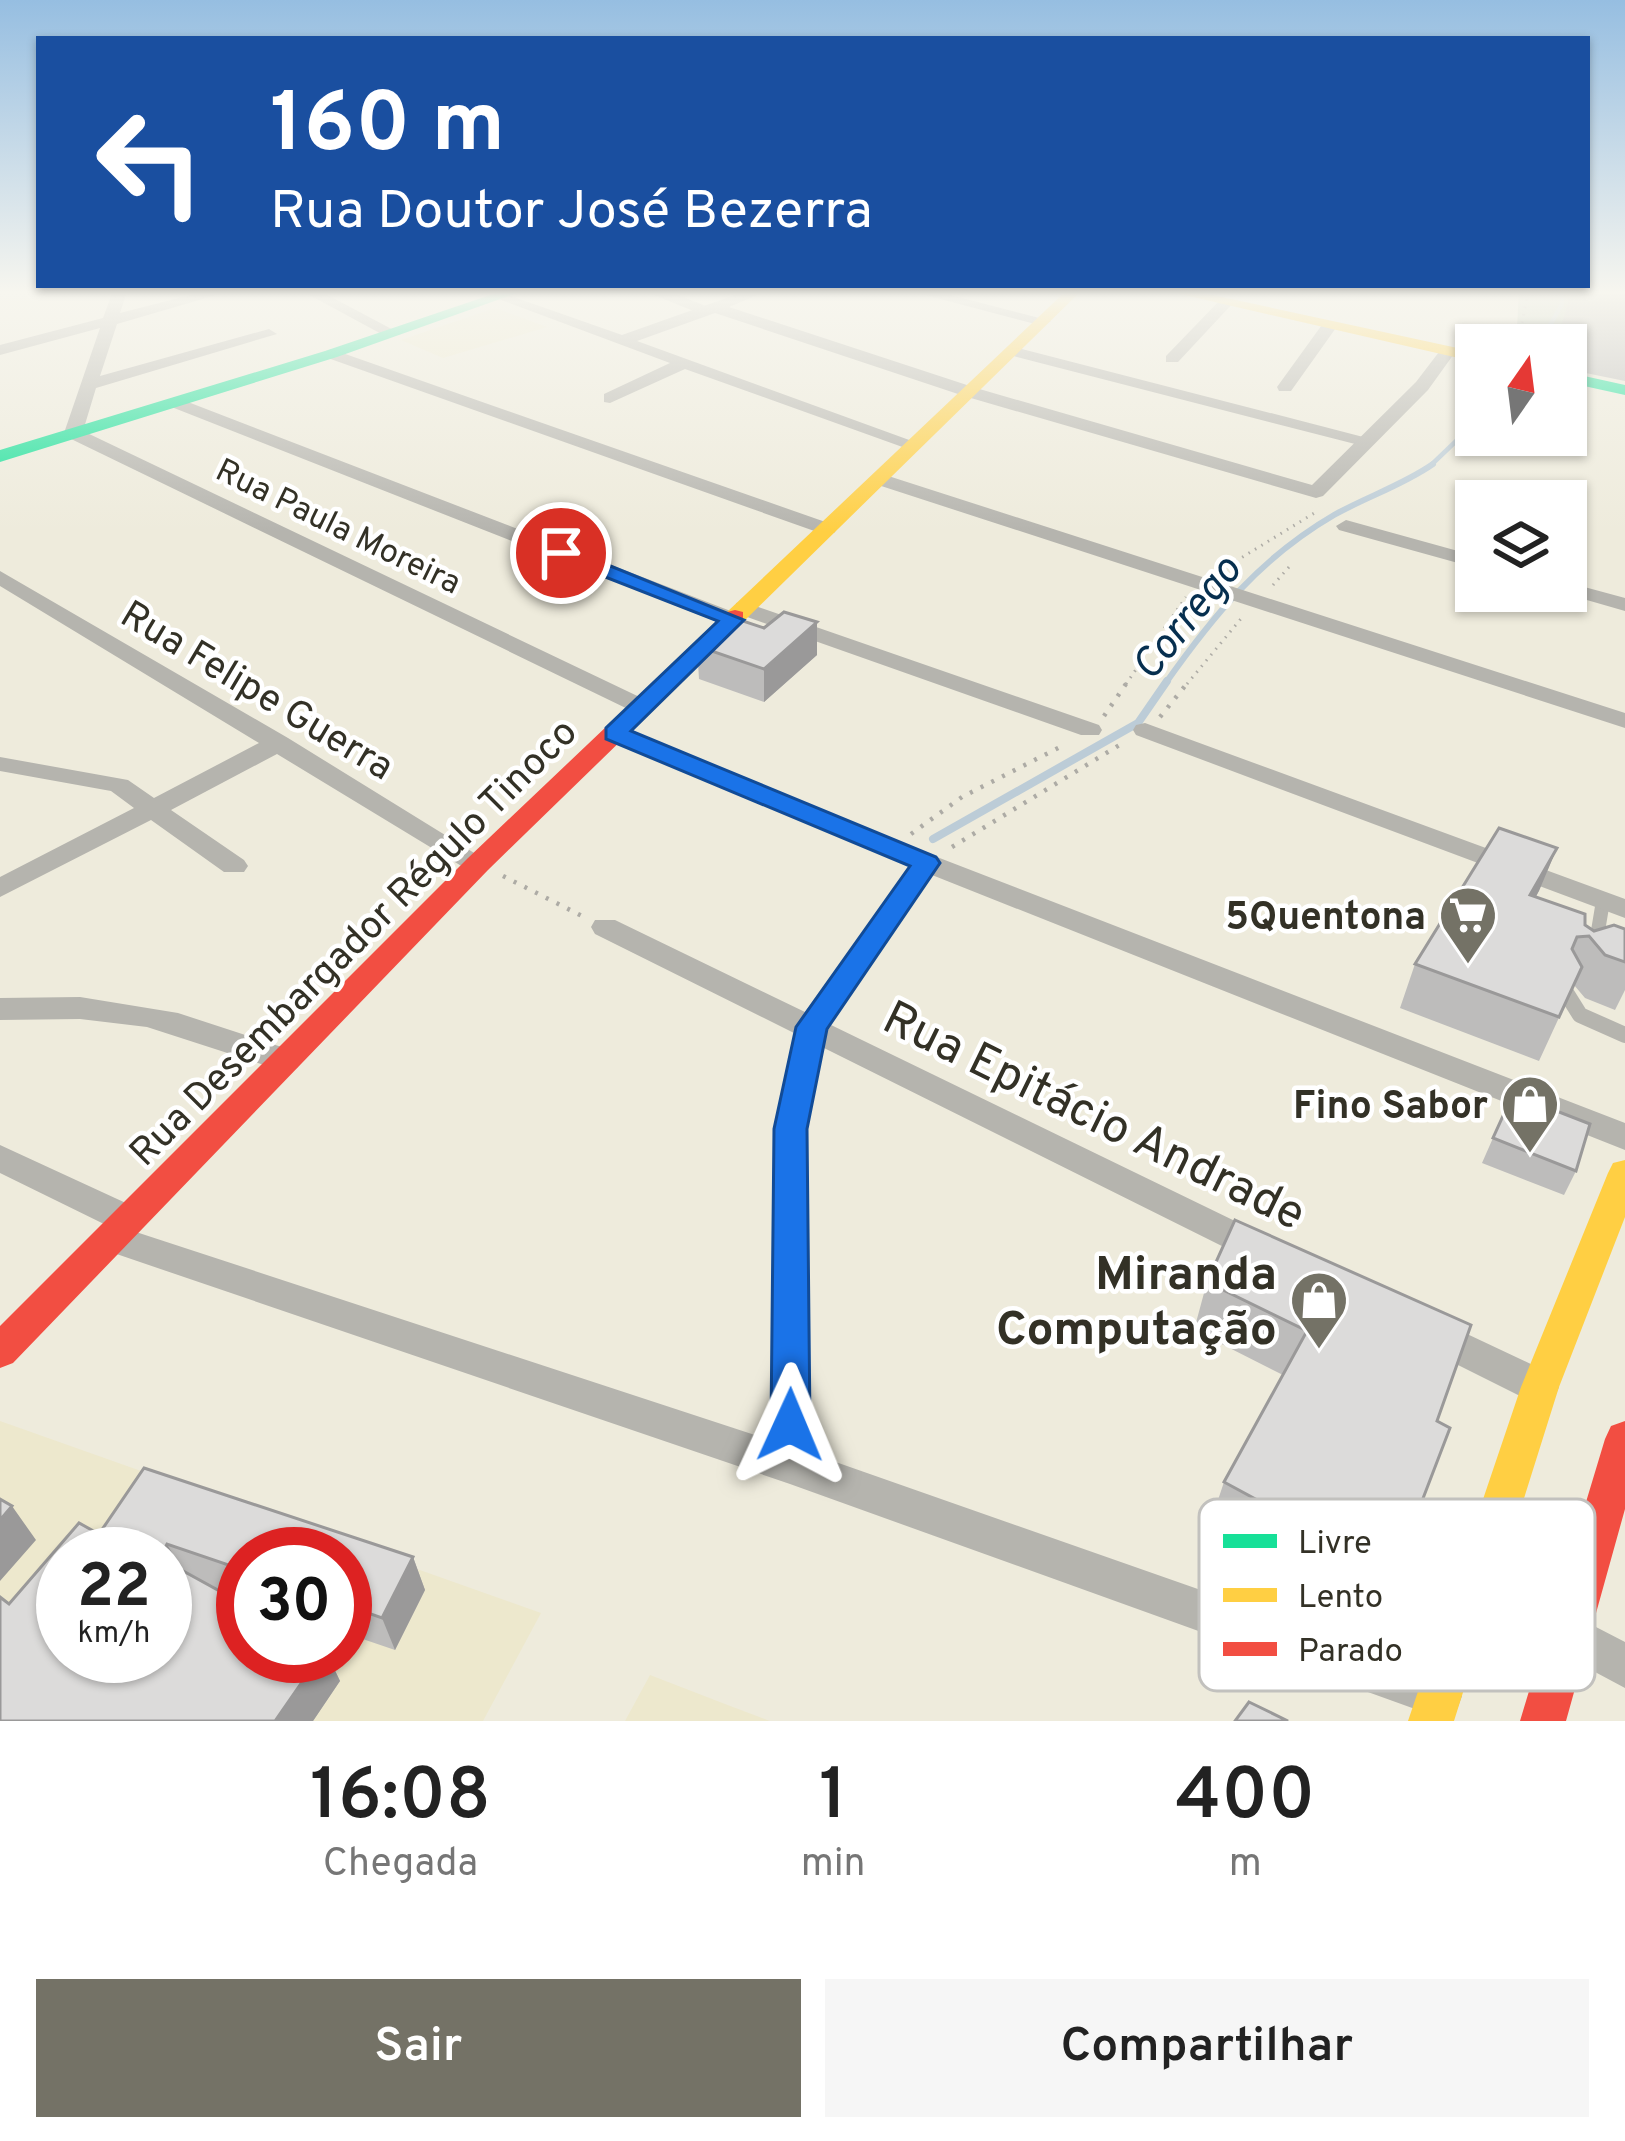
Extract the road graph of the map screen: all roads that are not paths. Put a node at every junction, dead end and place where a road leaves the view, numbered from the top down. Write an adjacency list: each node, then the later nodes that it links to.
1 (96, 371): 13 (street)
2 (137, 371): 13 (street)
3 (275, 371): 18 (street)
4 (380, 371): 25 (street)
5 (666, 371): 17 (street)
6 (706, 371): 21 (street)
7 (905, 371): 16 (street)
8 (991, 371): 16 (street, Rua Desembargador Régulo Tinoco)
9 (1091, 371): 20 (lane)
10 (1296, 371): 14 (street)
11 (1433, 371): 20 (street)
12 (1587, 382): 15 (street)
13 (92, 384): 19 (street)
14 (1285, 387)
15 (1625, 390)
16 (970, 392): 20 (street); 21 (street, Rua Desembargador Régulo Tinoco)
17 (610, 398)
18 (175, 402): 19 (street); 30 (street)
19 (73, 433): 22 (street); 31 (street, Rua Paula Moreira)
20 (1365, 442)
21 (914, 445): 23 (street, Rua Desembargador Régulo Tinoco)
22 (0, 456)
23 (879, 479): 25 (street, Rua Desembargador Régulo Tinoco); 32 (street)
24 (1346, 526): 26 (street)
25 (827, 529): 30 (street, Rua Desembargador Régulo Tinoco)
26 (1455, 556)
27 (0, 577): 36 (street, Rua Felipe Guerra)
28 (1587, 594): 29 (street)
29 (1625, 605)
30 (738, 614): 31 (street, Rua Desembargador Régulo Tinoco); 33 (street)
31 (642, 707): 35 (street, Rua Desembargador Régulo Tinoco)
32 (1625, 721)
33 (1090, 730)
34 (1145, 730): 43 (street)
35 (614, 734): 39 (street); 40 (street, Rua Desembargador Régulo Tinoco)
36 (278, 743): 38 (street); 40 (street, Rua Felipe Guerra)
37 (0, 764): 38 (street)
38 (156, 807): 41 (street); 42 (street)
39 (927, 863): 48 (street); 51 (street)
40 (478, 864): 50 (street, Rua Desembargador Régulo Tinoco)
41 (234, 866)
42 (0, 888)
43 (1614, 905): 45 (lane)
44 (605, 927): 48 (street, Rua Epitácio Andrade)
45 (1612, 956)
46 (1565, 991): 49 (lane)
47 (0, 1009): 50 (street)
48 (812, 1027): 55 (street, Rua Epitácio Andrade); 60 (street)
49 (1625, 1035)
50 (286, 1060): 54 (street, Rua Desembargador Régulo Tinoco)
51 (1625, 1137)
52 (0, 1158): 54 (street)
53 (1625, 1173): 58 (street)
54 (120, 1229): 57 (street, Rua Desembargador Régulo Tinoco); 60 (street)
55 (1283, 1260)
56 (1412, 1324): 58 (street)
57 (0, 1351)
58 (1540, 1387): 61 (street)
59 (1625, 1439): 62 (street)
60 (790, 1465): 63 (street)
61 (1504, 1499)
62 (1595, 1542)
63 (1199, 1619)
64 (1595, 1649): 65 (street)
65 (1625, 1666)
66 (1388, 1691): 68 (street)
67 (1552, 1691): 69 (street)
68 (1436, 1709)
69 (1543, 1721)

